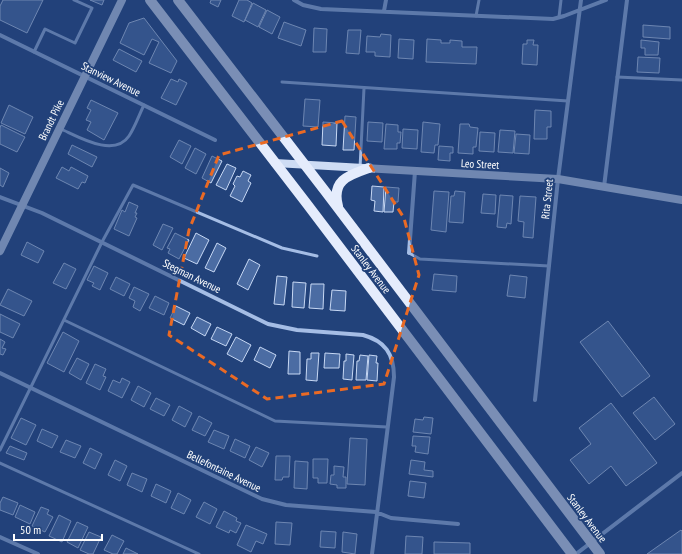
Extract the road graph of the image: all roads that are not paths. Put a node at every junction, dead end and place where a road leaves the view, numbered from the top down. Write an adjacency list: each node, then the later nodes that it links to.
1 (74, 0): 18 (lane)
2 (122, 0): 19 (street, Brandt Pike)
3 (150, 0): 28 (main road, Stanley Avenue)
4 (178, 0): 29 (main road, Stanley Avenue)
5 (294, 0): 12 (street)
6 (386, 0): 14 (street)
7 (479, 0): 15 (lane)
8 (562, 0): 16 (lane)
9 (581, 0): 13 (street, Rita Street)
10 (606, 0): 13 (street)
11 (627, 0): 20 (street)
12 (303, 2): 14 (street)
13 (580, 9): 16 (street); 24 (street, Rita Street)
14 (384, 11): 15 (street)
15 (476, 16): 16 (street)
16 (559, 17)
17 (0, 35): 18 (street, Stanview Avenue)
18 (34, 52): 19 (street, Stanview Avenue)
19 (85, 77): 25 (street, Stanview Avenue); 26 (street, Brandt Pike)
20 (617, 77): 21 (lane); 33 (street)
21 (682, 80)
22 (282, 82): 23 (lane)
23 (364, 88): 24 (lane); 30 (lane)
24 (568, 101): 32 (street, Rita Street)
25 (144, 105): 26 (lane); 27 (street, Stanview Avenue)
26 (59, 129): 36 (street, Brandt Pike)
27 (215, 140)
28 (275, 163): 29 (street, Leo Street); 58 (main road, Stanley Avenue)
29 (305, 164): 30 (street, Leo Street); 37 (main road, Stanley Avenue)
30 (365, 168): 31 (street, Leo Street); 37 (main road)
31 (415, 171): 32 (street, Leo Street); 40 (street)
32 (558, 179): 33 (street, Leo Street); 42 (street, Rita Street)
33 (604, 187): 35 (street, Leo Street)
34 (0, 197): 36 (street, Stegman Avenue)
35 (682, 200)
36 (22, 206): 38 (street, Stegman Avenue); 39 (street, Brandt Pike)
37 (339, 210): 54 (main road, Stanley Avenue)
38 (102, 242): 41 (lane); 43 (lane); 47 (street, Stegman Avenue)
39 (0, 251)
40 (409, 253): 42 (lane)
41 (318, 256)
42 (549, 266): 46 (street, Rita Street)
43 (64, 320): 45 (lane); 47 (lane)
44 (0, 373): 45 (street, Bellefontaine Avenue)
45 (30, 388): 48 (lane); 51 (street, Bellefontaine Avenue)
46 (535, 400)
47 (387, 427): 51 (street)
48 (0, 450)
49 (0, 463): 56 (lane)
50 (682, 473): 54 (street)
51 (376, 512): 52 (street, Bellefontaine Avenue); 57 (street)
52 (458, 524)
53 (0, 537): 55 (street)
54 (591, 542): 59 (street); 60 (main road, Stanley Avenue)
55 (38, 554)
56 (199, 554)
57 (372, 554)
58 (572, 554)
59 (576, 554)
60 (600, 554)

